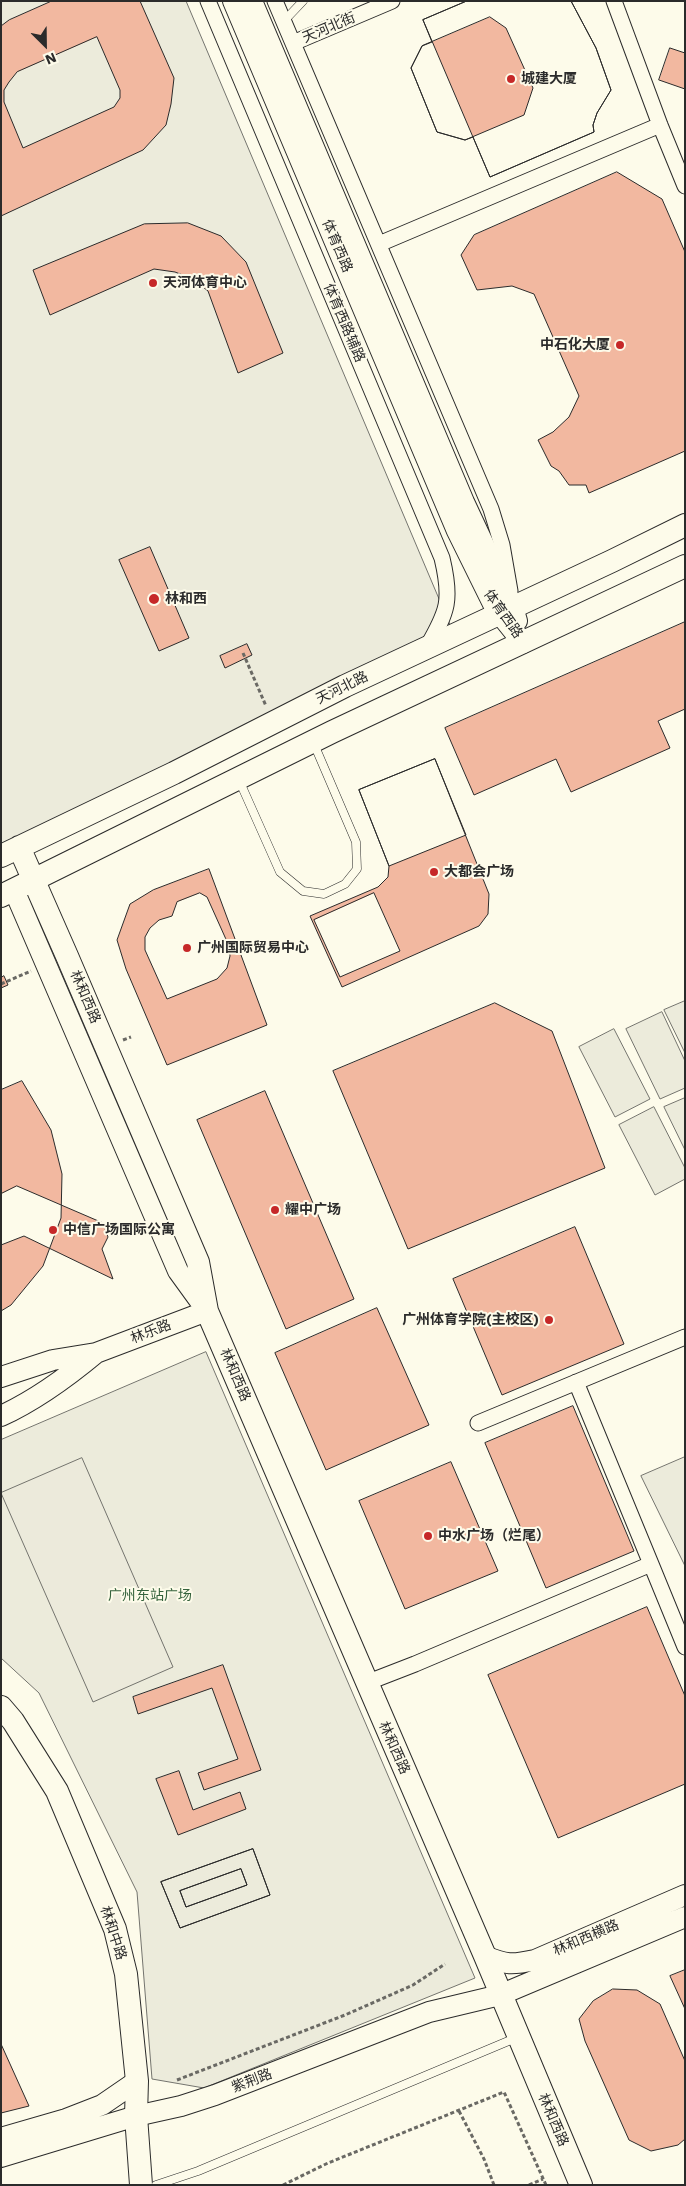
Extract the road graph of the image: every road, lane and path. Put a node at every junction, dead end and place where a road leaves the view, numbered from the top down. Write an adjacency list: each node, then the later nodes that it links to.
1 (208, 1): 12 (street, 体育西路辅路)
2 (233, 1): 10 (street, 体育西路)
3 (252, 1): 19 (street, 体育西路)
4 (275, 1): 8 (street)
5 (304, 1): 8 (lane)
6 (392, 1): 9 (street, 天河北街)
7 (614, 1): 11 (street)
8 (284, 21): 9 (street)
9 (293, 43): 14 (street)
10 (284, 124): 12 (street); 19 (street, 体育西路)
11 (660, 125): 13 (street); 14 (street)
12 (263, 132): 21 (street, 体育西路辅路)
13 (685, 186)
14 (380, 244): 19 (street)
15 (685, 525): 16 (main road, 天河北路)
16 (612, 561): 18 (main road); 19 (main road, 天河北路)
17 (685, 566): 18 (main road)
18 (628, 593): 20 (main road)
19 (506, 610): 20 (street, 体育西路); 21 (main road, 天河北路)
20 (522, 643): 24 (main road)
21 (427, 647): 26 (main road, 天河北路)
22 (243, 653): 23 (path)
23 (268, 712)
24 (314, 741): 25 (main road); 25 (lane)
25 (238, 778): 27 (main road)
26 (10, 852): 27 (main road, 林和西路)
27 (34, 880): 28 (main road); 31 (main road, 林和西路)
28 (8, 893): 31 (street, 林和西路)
29 (32, 970): 30 (path)
30 (1, 984)
31 (207, 1311): 33 (street, 林乐路); 40 (main road, 林和西路)
32 (685, 1337): 35 (street)
33 (96, 1353): 34 (street, 林乐路); 36 (street, 林乐路)
34 (1, 1377)
35 (576, 1382): 37 (street); 38 (street)
36 (1, 1416)
37 (478, 1423)
38 (651, 1564): 39 (street); 40 (street)
39 (685, 1647)
40 (366, 1682): 44 (main road, 林和西路)
41 (1, 1707): 49 (main road, 林和中路)
42 (685, 1895): 44 (street, 林和西横路)
43 (685, 1917): 46 (street, 林和西横路)
44 (485, 1956): 46 (main road, 林和西路)
45 (445, 1964): 48 (path)
46 (500, 1995): 47 (main road, 林和西路); 51 (street, 紫荆路)
47 (518, 2037): 56 (lane); 61 (main road, 林和西路)
48 (177, 2080)
49 (138, 2081): 51 (main road, 林和中路); 52 (street)
50 (459, 2111): 54 (path); 57 (path); 58 (path)
51 (136, 2116): 53 (street, 紫荆路); 55 (main road, 林和中路)
52 (1, 2138)
53 (1, 2157)
54 (543, 2179): 59 (path); 60 (path)
55 (141, 2185)
56 (156, 2185)
57 (283, 2185)
58 (494, 2185)
59 (529, 2185)
60 (546, 2185)
61 (581, 2185)

